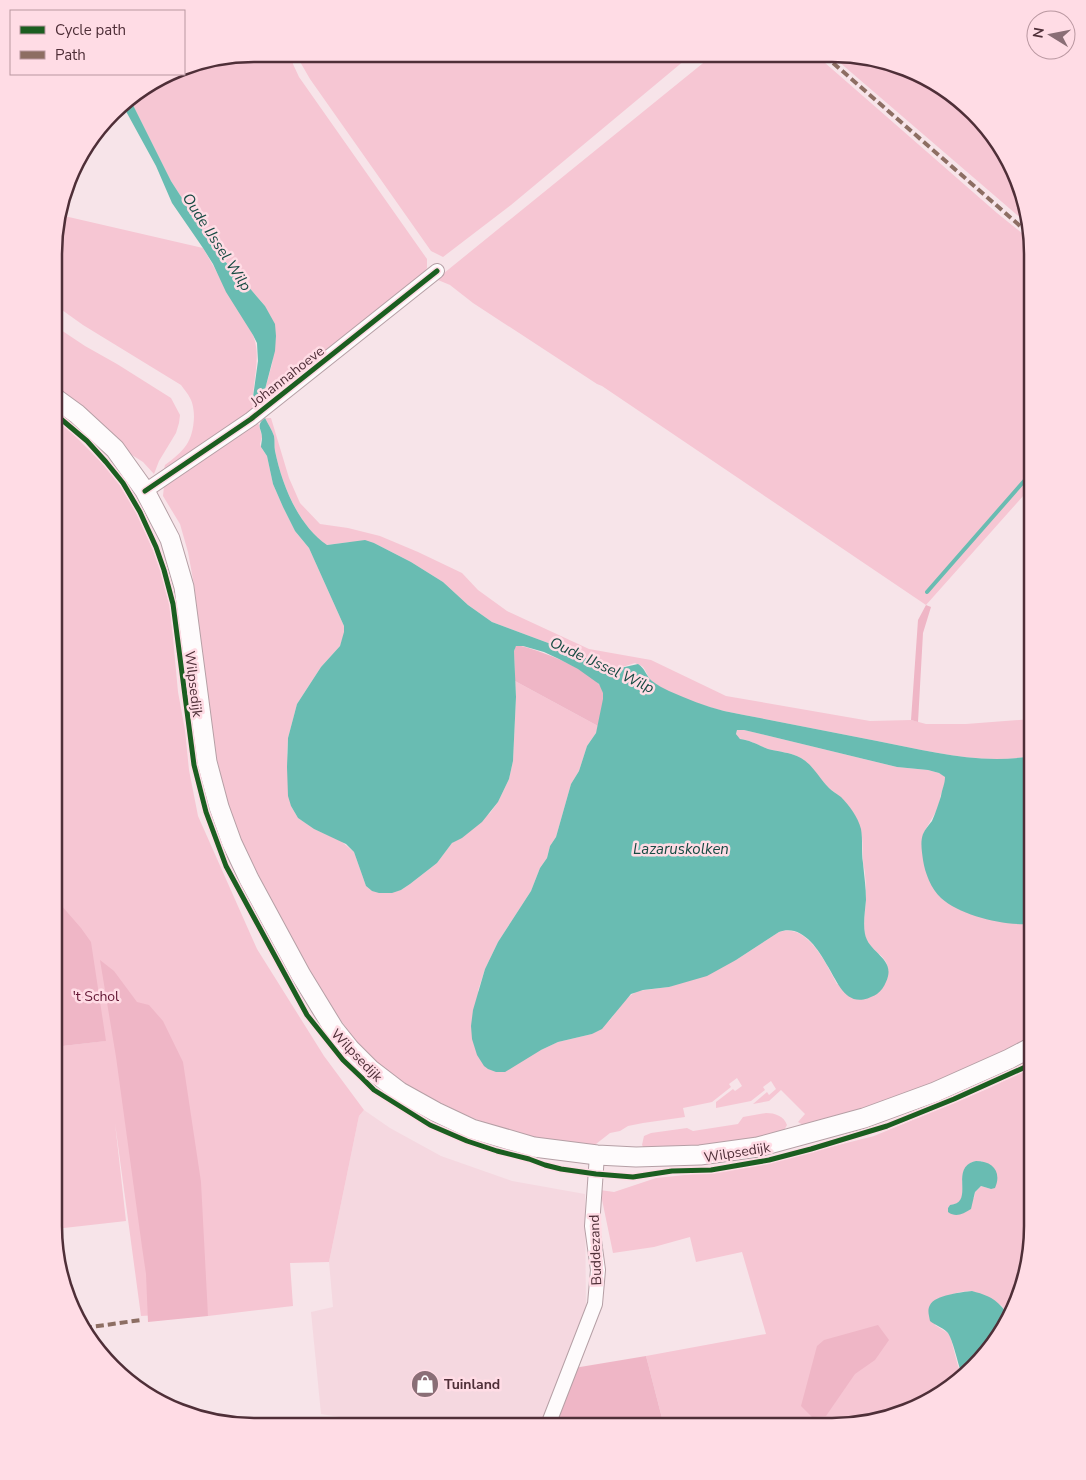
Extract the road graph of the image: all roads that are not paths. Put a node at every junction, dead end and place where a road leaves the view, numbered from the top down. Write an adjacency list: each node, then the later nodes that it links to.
1 (437, 271): 3 (street, Johannahoeve)
2 (62, 403): 3 (main road, Wilpsedijk)
3 (145, 491): 5 (main road, Wilpsedijk)
4 (1024, 1051): 5 (main road, Wilpsedijk)
5 (597, 1155): 6 (street, Buddezand)
6 (551, 1418)

